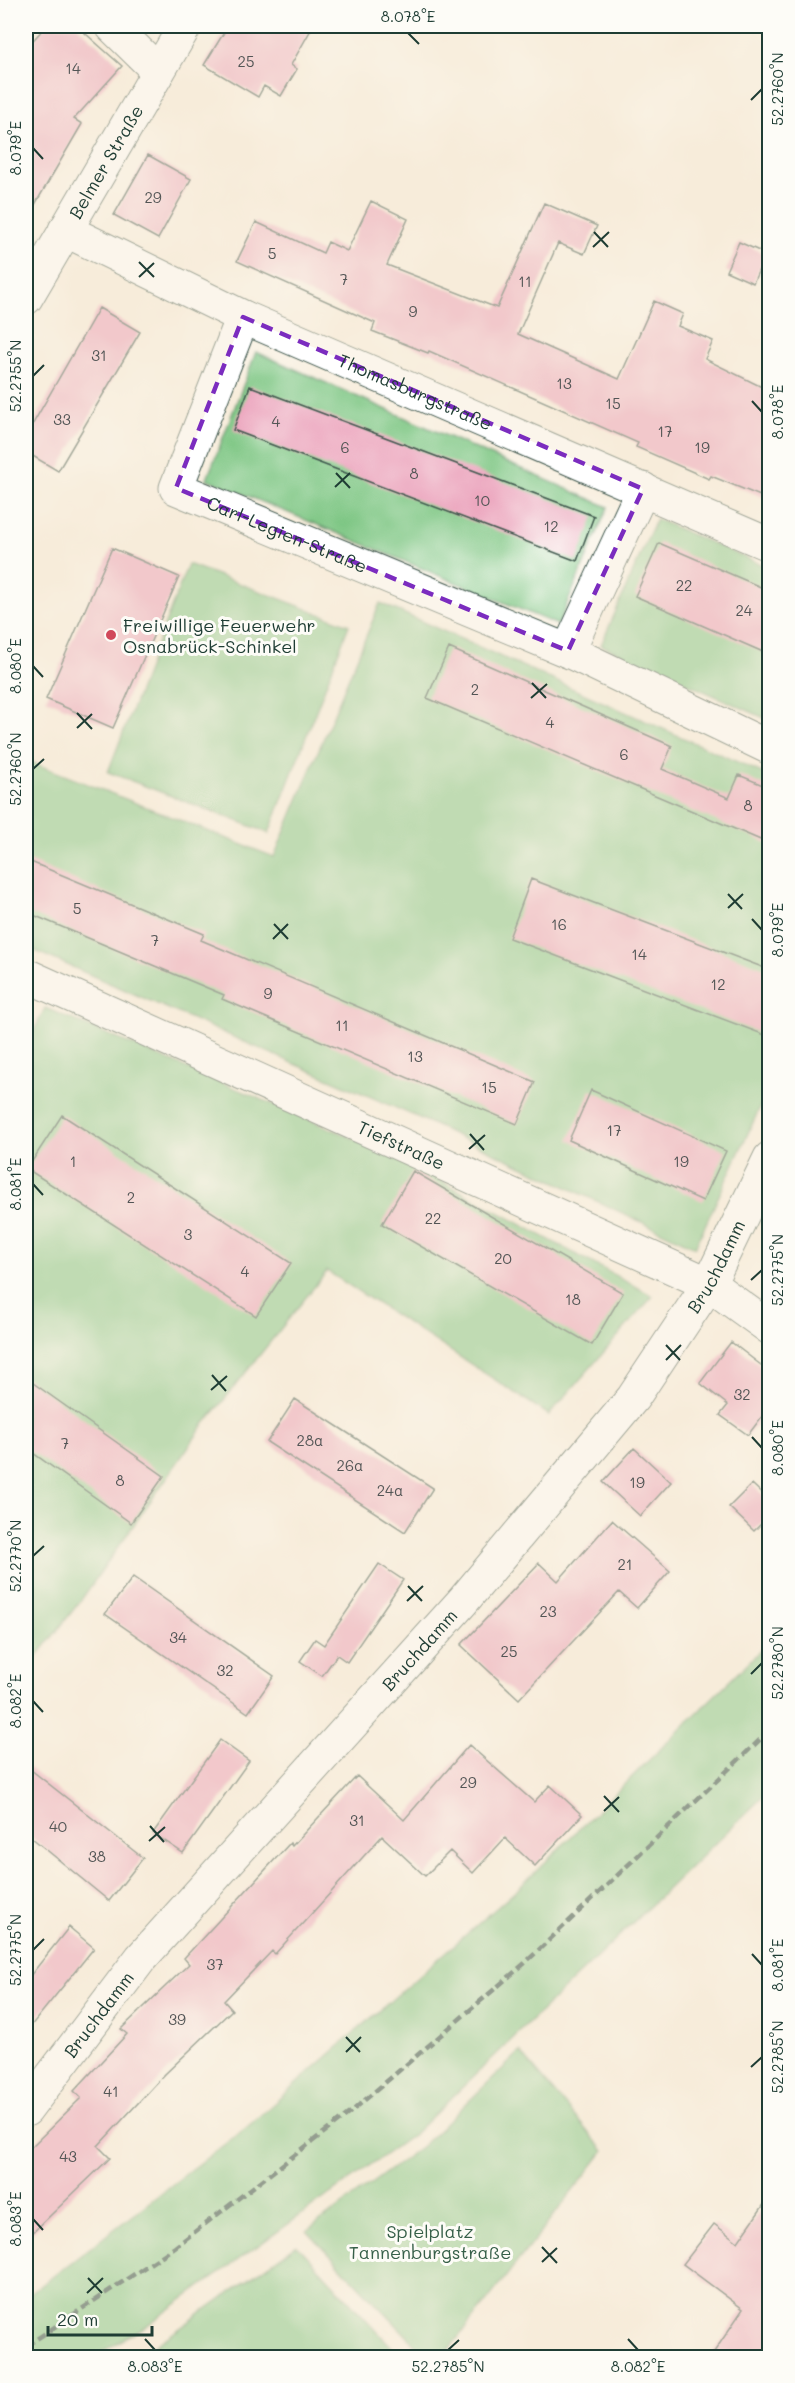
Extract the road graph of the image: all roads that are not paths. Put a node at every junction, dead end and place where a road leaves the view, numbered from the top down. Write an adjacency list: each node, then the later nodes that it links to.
1 (112, 26): 3 (street)
2 (185, 26): 3 (street, Belmer Straße)
3 (158, 71): 4 (street, Belmer Straße)
4 (65, 230): 5 (street, Belmer Straße); 6 (street, Thomasburgstraße)
5 (26, 298)
6 (243, 317): 7 (street, Thomasburgstraße); 9 (street, Carl-Legien-Straße)
7 (643, 489): 8 (street, Thomasburgstraße); 9 (street)
8 (770, 545)
9 (568, 651): 10 (street, Carl-Legien-Straße)
10 (770, 748)
11 (26, 975): 13 (street, Tiefstraße)
12 (770, 1158): 13 (street, Bruchdamm)
13 (709, 1284): 14 (street, Tiefstraße); 15 (street, Bruchdamm)
14 (770, 1328)
15 (26, 2110)

